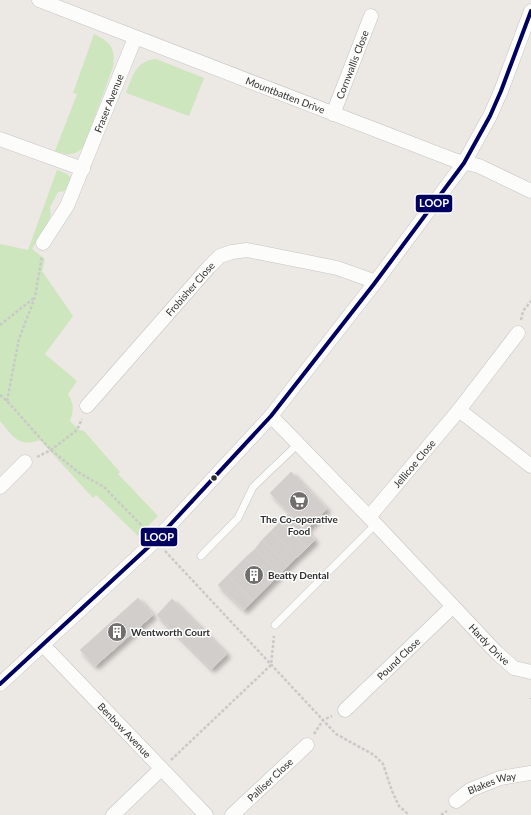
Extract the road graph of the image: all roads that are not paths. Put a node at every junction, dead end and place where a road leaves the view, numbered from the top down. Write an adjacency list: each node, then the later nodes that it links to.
1 (39, 0): 2 (street, Mountbatten Drive)
2 (62, 4): 5 (street, Mountbatten Drive)
3 (531, 11): 8 (street)
4 (371, 16): 6 (street, Cornwallis Close)
5 (135, 38): 6 (street, Mountbatten Drive); 9 (street, Fraser Avenue)
6 (334, 114): 8 (street, Mountbatten Drive)
7 (0, 139): 9 (street)
8 (464, 163): 10 (street, Mountbatten Drive); 12 (street)
9 (83, 169): 11 (street, Fraser Avenue)
10 (531, 191)
11 (43, 243)
12 (374, 284): 14 (street, Frobisher Close); 16 (street)
13 (518, 333): 15 (street, Jellicoe Close)
14 (87, 406)
15 (458, 410): 19 (street); 21 (street, Jellicoe Close)
16 (270, 416): 17 (street, Hardy Drive); 25 (street)
17 (298, 444): 21 (street, Hardy Drive); 22 (lane)
18 (25, 462): 20 (street)
19 (531, 466)
20 (0, 487)
21 (372, 521): 23 (street, Hardy Drive); 24 (lane)
22 (201, 556)
23 (452, 607): 26 (street, Hardy Drive); 28 (street, Pound Close)
24 (275, 625)
25 (43, 645): 27 (street); 30 (street, Benbow Avenue)
26 (531, 672)
27 (0, 684)
28 (344, 710)
29 (308, 745): 35 (street, Palliser Close)
30 (161, 768): 33 (street); 34 (street, Benbow Avenue)
31 (531, 773): 32 (street, Blakes Way)
32 (456, 801)
33 (113, 815)
34 (206, 815)
35 (232, 815)

